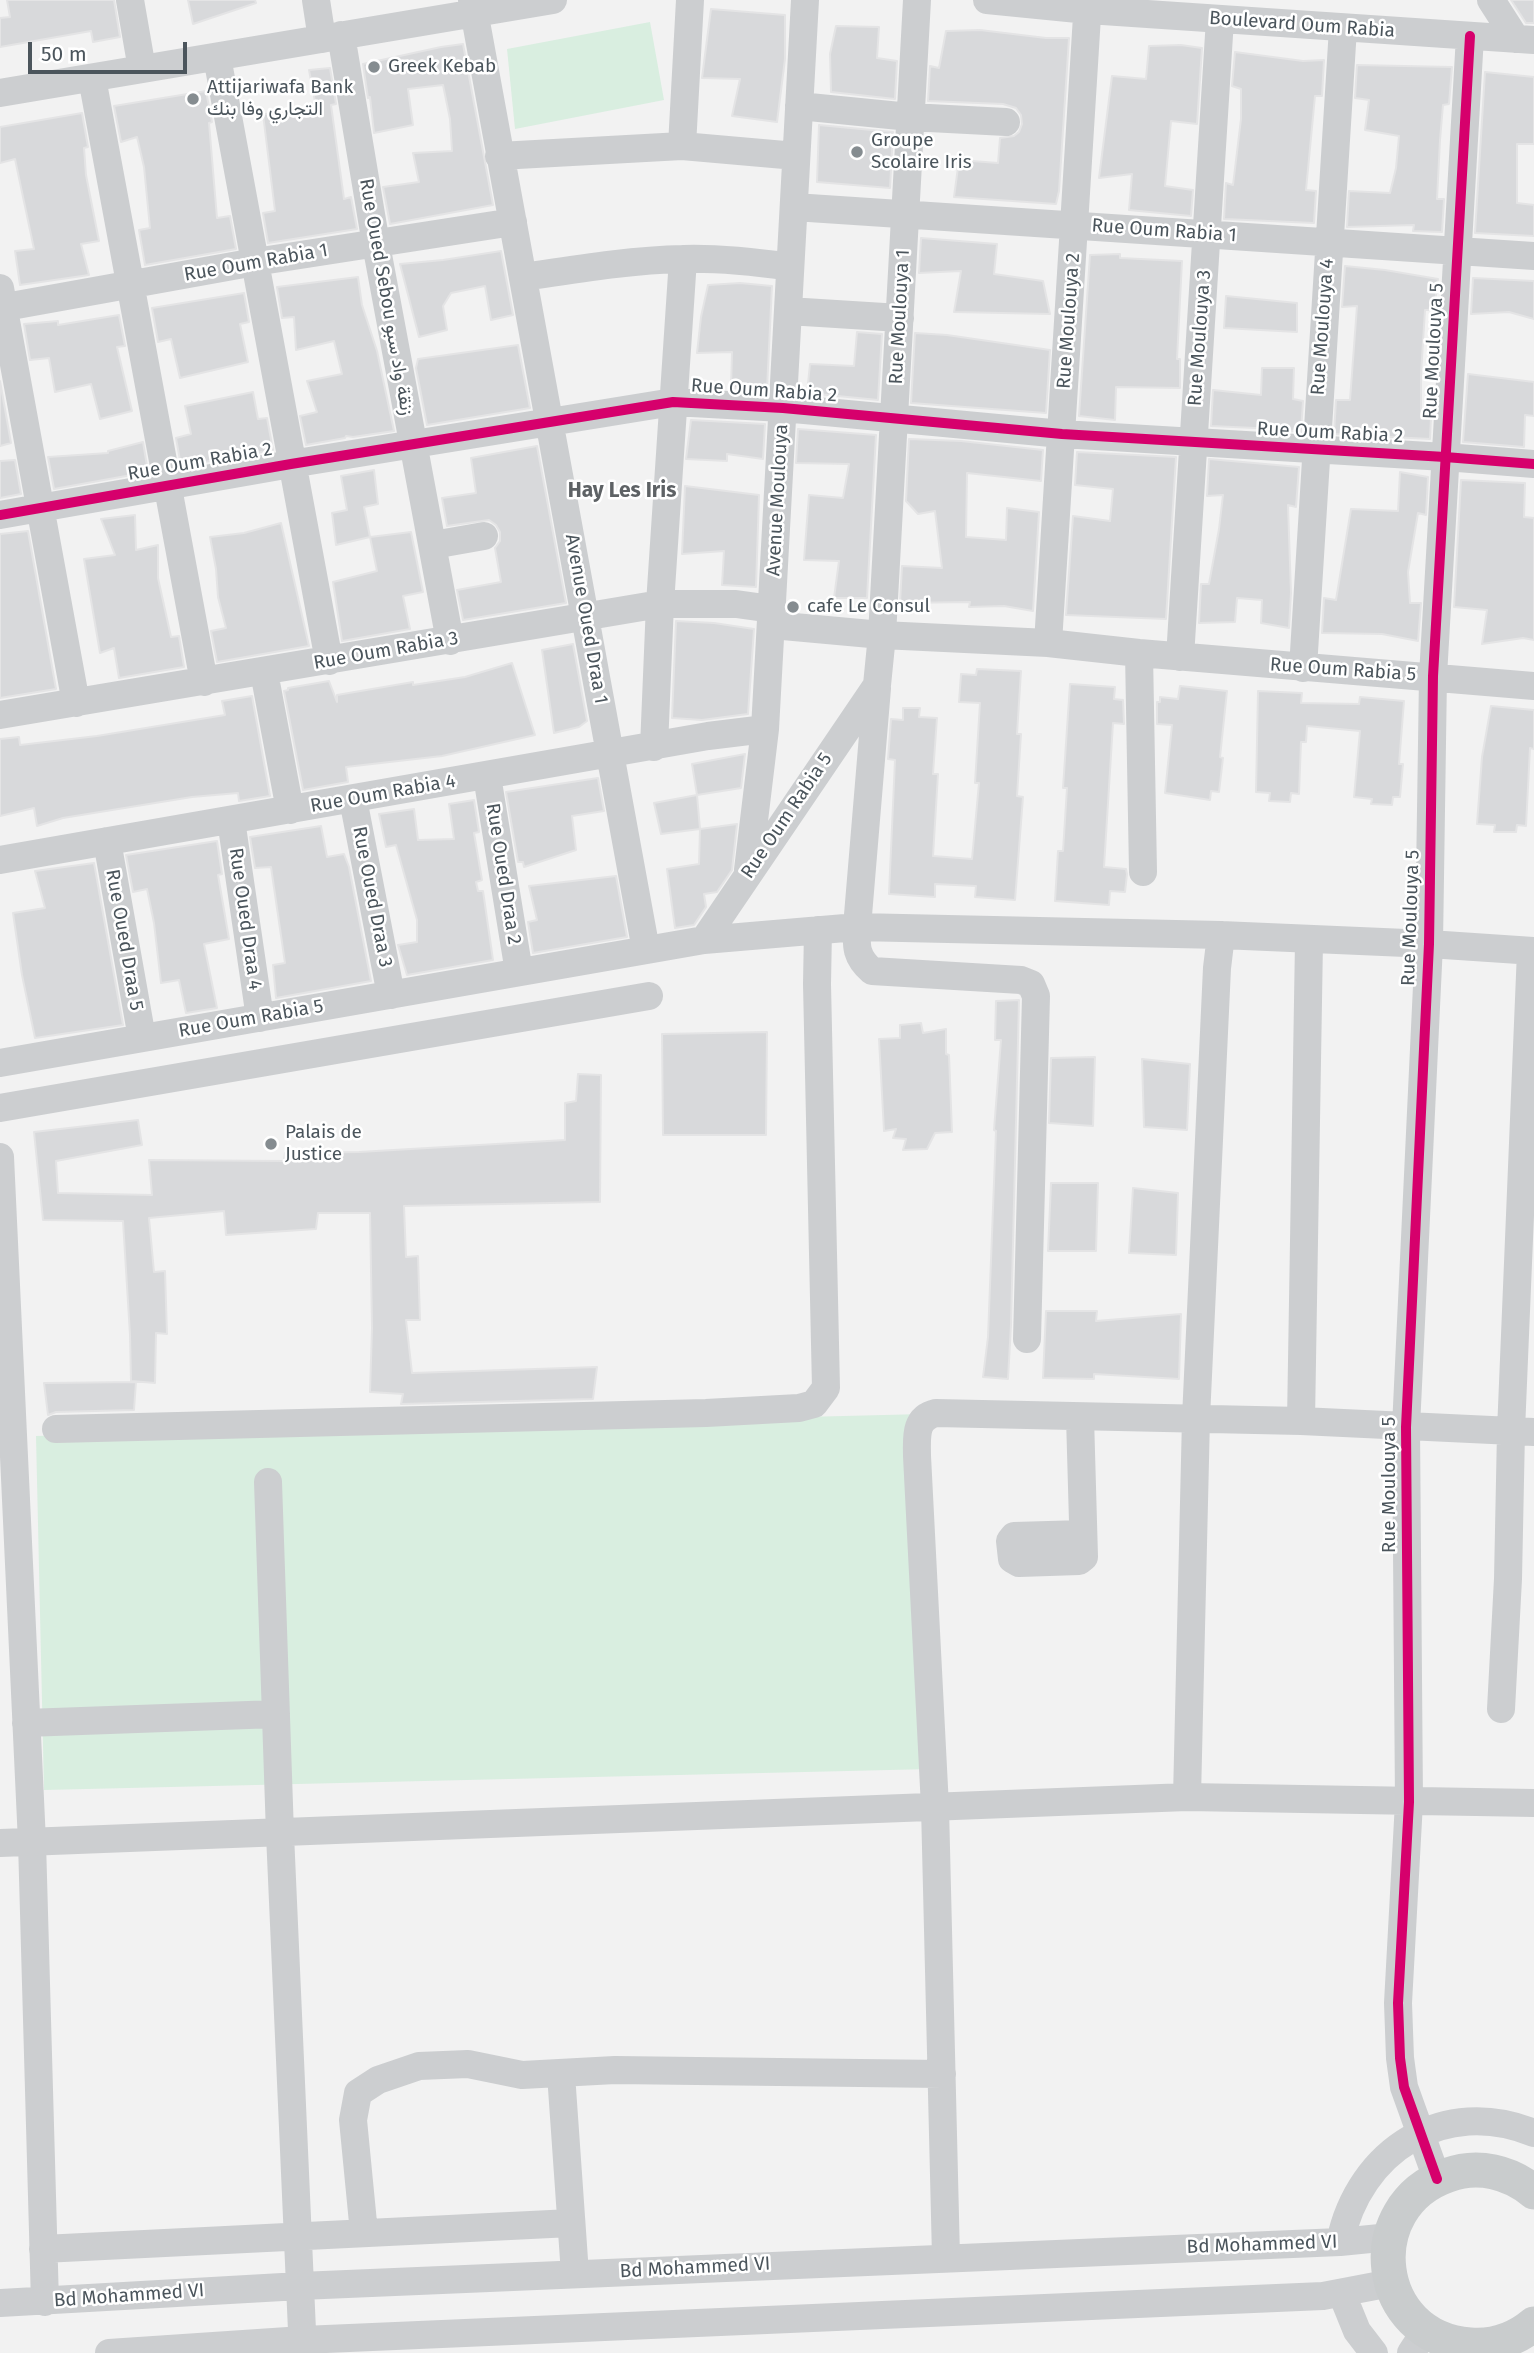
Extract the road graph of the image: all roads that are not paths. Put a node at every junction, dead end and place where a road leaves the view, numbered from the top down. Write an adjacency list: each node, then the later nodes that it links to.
1 (130, 0): 17 (street)
2 (316, 0): 14 (street, Rue Oued Sebou زنقة واد سبو)
3 (553, 0): 10 (street)
4 (691, 0): 23 (street)
5 (805, 0): 20 (street, Avenue Moulouya)
6 (917, 0): 21 (street, Rue Moulouya 1)
7 (987, 0): 9 (street, Boulevard Oum Rabia)
8 (1491, 0): 15 (street)
9 (1088, 5): 11 (street, Boulevard Oum Rabia); 29 (street, Rue Moulouya 2)
10 (473, 7): 14 (street); 24 (street, Avenue Oued Draa 1)
11 (1220, 19): 12 (street, Boulevard Oum Rabia); 30 (street, Rue Moulouya 3)
12 (1343, 28): 13 (street, Boulevard Oum Rabia); 31 (street, Rue Moulouya 4)
13 (1470, 36): 15 (street, Boulevard Oum Rabia); 33 (street, Rue Moulouya 5)
14 (332, 37): 16 (street); 32 (street, Rue Oued Sebou زنقة واد سبو)
15 (1525, 40)
16 (218, 57): 17 (street); 36 (street)
17 (142, 69): 18 (street)
18 (92, 78): 19 (street); 39 (street)
19 (0, 93)
20 (799, 106): 21 (street); 25 (street, Avenue Moulouya)
21 (910, 117): 22 (street); 27 (street, Rue Moulouya 1)
22 (1006, 122)
23 (682, 146): 24 (street); 25 (street)
24 (499, 156): 28 (street, Avenue Oued Draa 1)
25 (796, 156): 26 (street, Avenue Moulouya)
26 (794, 207): 27 (street, Rue Oum Rabia 1); 37 (street, Avenue Moulouya)
27 (905, 214): 29 (street, Rue Oum Rabia 1); 42 (street, Rue Moulouya 1)
28 (513, 222): 32 (street, Rue Oum Rabia 1); 38 (street, Avenue Oued Draa 1)
29 (1075, 225): 30 (street, Rue Oum Rabia 1); 47 (street, Rue Moulouya 2)
30 (1206, 234): 31 (street, Rue Oum Rabia 1); 48 (street, Rue Moulouya 3)
31 (1329, 242): 33 (street, Rue Oum Rabia 1); 50 (street, Rue Moulouya 4)
32 (376, 244): 36 (street, Rue Oum Rabia 1); 49 (street, Rue Oued Sebou زنقة واد سبو)
33 (1457, 252): 34 (street, Rue Oum Rabia 1); 51 (street, Rue Moulouya 5)
34 (1534, 257)
35 (683, 259): 37 (street); 38 (street); 43 (street)
36 (255, 262): 39 (street, Rue Oum Rabia 1); 52 (street)
37 (790, 267): 41 (street, Avenue Moulouya)
38 (524, 277): 46 (street, Avenue Oued Draa 1)
39 (131, 286): 40 (street, Rue Oum Rabia 1); 54 (street)
40 (1, 301): 55 (street)
41 (788, 311): 42 (street); 44 (street, Avenue Moulouya)
42 (900, 318): 45 (street, Rue Moulouya 1)
43 (673, 402): 44 (street, Rue Oum Rabia 2); 46 (street, Rue Oum Rabia 2); 59 (street)
44 (783, 408): 45 (street, Rue Oum Rabia 2); 60 (street, Avenue Moulouya)
45 (894, 419): 47 (street, Rue Oum Rabia 2); 62 (street, Rue Moulouya 1)
46 (550, 422): 49 (street, Rue Oum Rabia 2); 61 (street, Avenue Oued Draa 1)
47 (1062, 434): 48 (street, Rue Oum Rabia 2); 64 (street, Rue Moulouya 2)
48 (1193, 443): 50 (street, Rue Oum Rabia 2); 66 (street, Rue Moulouya 3)
49 (413, 444): 52 (street, Rue Oum Rabia 2); 58 (street, Rue Oued Sebou زنقة واد سبو)
50 (1315, 451): 51 (street, Rue Oum Rabia 2); 68 (street, Rue Moulouya 4)
51 (1445, 457): 53 (street, Rue Oum Rabia 2); 70 (street, Rue Moulouya 5)
52 (291, 464): 54 (street, Rue Oum Rabia 2); 67 (street)
53 (1534, 464)
54 (167, 485): 55 (street, Rue Oum Rabia 2); 71 (street)
55 (39, 508): 56 (street, Rue Oum Rabia 2); 74 (street)
56 (0, 515)
57 (484, 536): 58 (street)
58 (432, 545): 63 (street, Rue Oued Sebou زنقة واد سبو)
59 (660, 604): 60 (street, Rue Oum Rabia 3); 61 (street, Rue Oum Rabia 3); 77 (street)
60 (772, 617): 62 (street, Rue Oum Rabia 3); 76 (street, Avenue Moulouya)
61 (585, 618): 63 (street, Rue Oum Rabia 3); 78 (street, Avenue Oued Draa 1)
62 (883, 635): 64 (street, Rue Oum Rabia 5); 72 (street, Rue Oum Rabia 5)
63 (450, 641): 67 (street, Rue Oum Rabia 3)
64 (1048, 643): 65 (street, Rue Oum Rabia 5)
65 (1139, 653): 66 (street, Rue Oum Rabia 5); 85 (street)
66 (1180, 657): 68 (street, Rue Oum Rabia 5)
67 (329, 661): 69 (street, Rue Oum Rabia 3)
68 (1303, 668): 70 (street, Rue Oum Rabia 5)
69 (264, 672): 71 (street, Rue Oum Rabia 3); 81 (street)
70 (1433, 676): 73 (street, Rue Oum Rabia 5); 92 (street, Rue Moulouya 5)
71 (204, 682): 74 (street, Rue Oum Rabia 3)
72 (877, 685): 86 (street, Rue Oum Rabia 5); 87 (street)
73 (1534, 686)
74 (76, 703): 75 (street, Rue Oum Rabia 3)
75 (0, 715)
76 (765, 729): 77 (street, Rue Oum Rabia 4); 86 (street, Avenue Moulouya)
77 (654, 747): 78 (street, Rue Oum Rabia 4)
78 (611, 754): 79 (street, Rue Oum Rabia 4); 93 (street, Avenue Oued Draa 1)
79 (487, 776): 80 (street, Rue Oum Rabia 4); 95 (street, Rue Oued Draa 2)
80 (353, 799): 81 (street, Rue Oum Rabia 4); 96 (street, Rue Oued Draa 3)
81 (290, 810): 82 (street, Rue Oum Rabia 4)
82 (231, 820): 83 (street, Rue Oum Rabia 4); 98 (street, Rue Oued Draa 4)
83 (107, 841): 84 (street, Rue Oum Rabia 4); 99 (street, Rue Oued Draa 5)
84 (0, 859)
85 (1143, 872)
86 (747, 874): 90 (street, Rue Oum Rabia 5)
87 (857, 927): 88 (street); 89 (street); 103 (street)
88 (818, 930): 90 (street); 109 (street)
89 (1221, 935): 91 (street); 106 (street)
90 (704, 940): 93 (street, Rue Oum Rabia 5)
91 (1309, 941): 92 (street); 107 (street)
92 (1429, 944): 94 (street); 108 (street, Rue Moulouya 5)
93 (646, 950): 95 (street, Rue Oum Rabia 5)
94 (1533, 951): 110 (street)
95 (519, 972): 96 (street, Rue Oum Rabia 5)
96 (391, 995): 98 (street, Rue Oum Rabia 5)
97 (649, 996): 101 (street)
98 (260, 1018): 99 (street, Rue Oum Rabia 5)
99 (142, 1038): 100 (street, Rue Oum Rabia 5)
100 (0, 1063)
101 (0, 1108)
102 (0, 1157): 104 (street)
103 (1027, 1339)
104 (4, 1344): 113 (street)
105 (1080, 1416): 106 (street); 112 (street); 120 (street)
106 (1196, 1418): 107 (street); 117 (street)
107 (1301, 1420): 108 (street)
108 (1406, 1427): 110 (street); 118 (street, Rue Moulouya 5)
109 (56, 1430)
110 (1523, 1431): 114 (street)
111 (268, 1482): 115 (street)
112 (1083, 1534)
113 (10, 1637): 116 (street)
114 (1500, 1709)
115 (276, 1714): 116 (street); 121 (street)
116 (26, 1723): 122 (street)
117 (1187, 1797): 118 (street); 120 (street)
118 (1409, 1802): 119 (street); 127 (street, Rue Moulouya 5)
119 (1534, 1803)
120 (935, 1807): 121 (street); 125 (street)
121 (280, 1834): 122 (street); 132 (street)
122 (32, 1842): 123 (street); 135 (street)
123 (0, 1843)
124 (561, 2074): 125 (street); 130 (street); 131 (street)
125 (942, 2074): 136 (street)
126 (1534, 2133): 127 (street)
127 (1421, 2134): 128 (street, Rue Moulouya 5); 134 (street)
128 (1437, 2179): 129 (main road); 133 (main road)
129 (1530, 2180)
130 (571, 2223): 131 (street); 137 (street)
131 (364, 2233): 132 (street)
132 (297, 2236): 135 (street); 139 (street)
133 (1390, 2237): 134 (street, Bd Mohammed VI); 138 (main road)
134 (1340, 2242): 136 (street, Bd Mohammed VI)
135 (43, 2249): 141 (street)
136 (946, 2257): 137 (street, Bd Mohammed VI)
137 (575, 2274): 139 (street, Bd Mohammed VI)
138 (1391, 2283): 140 (street); 145 (main road)
139 (300, 2286): 141 (street, Bd Mohammed VI); 146 (street)
140 (1342, 2294): 144 (street); 149 (street)
141 (45, 2302): 142 (street, Bd Mohammed VI)
142 (0, 2303)
143 (1534, 2324): 147 (main road)
144 (531, 2342): 146 (street)
145 (1418, 2342): 147 (main road)
146 (303, 2347): 148 (street)
147 (1462, 2349)
148 (109, 2353)
149 (1374, 2353)

